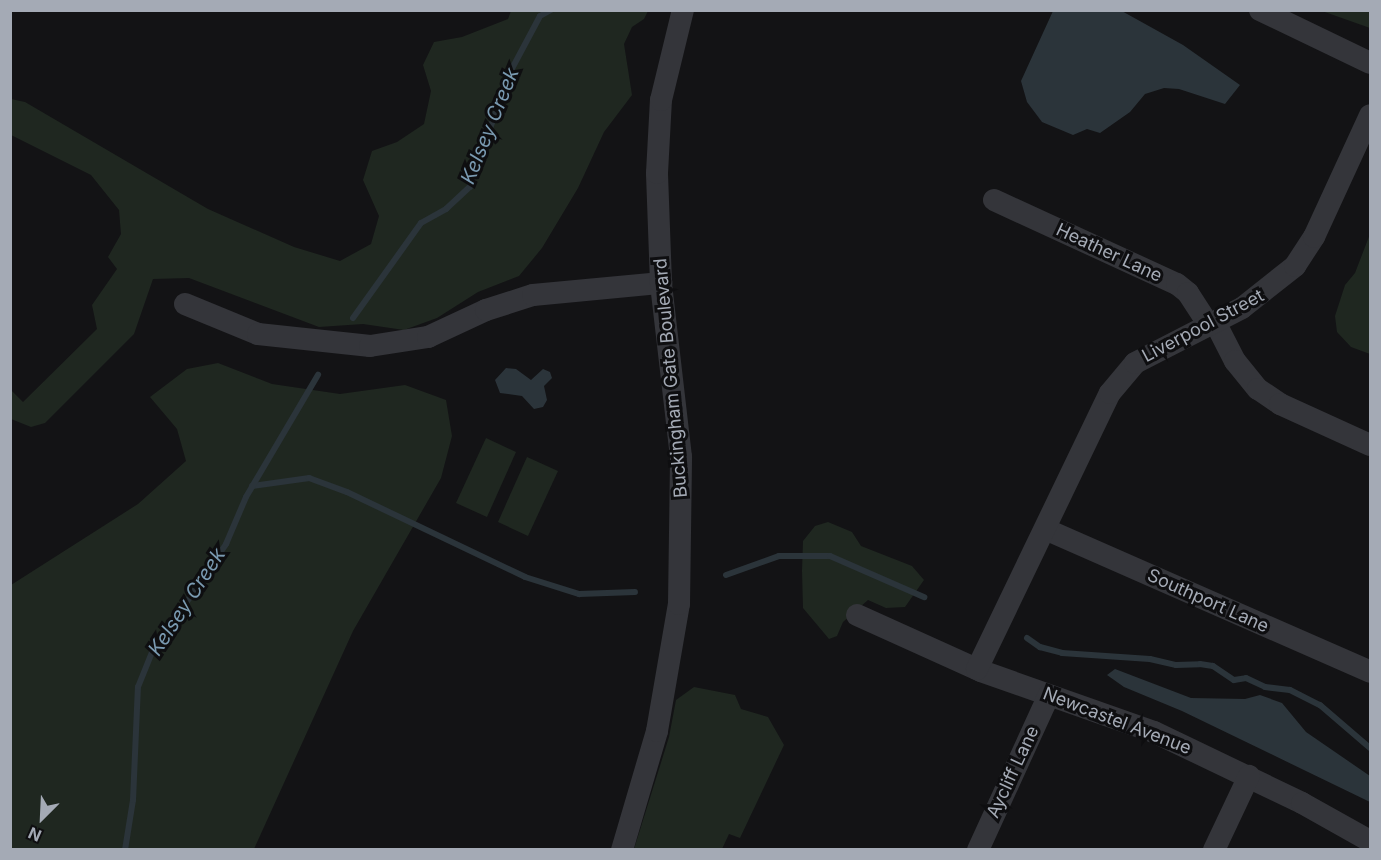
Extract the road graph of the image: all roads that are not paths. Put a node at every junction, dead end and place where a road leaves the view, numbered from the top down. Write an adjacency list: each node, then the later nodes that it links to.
1 (683, 10): 6 (street, Buckingham Gate Boulevard)
2 (1260, 10): 3 (street)
3 (1371, 63)
4 (1371, 115): 8 (street, Liverpool Street)
5 (994, 200): 8 (street, Heather Lane)
6 (661, 283): 7 (street); 17 (street, Buckingham Gate Boulevard)
7 (185, 304)
8 (1212, 324): 9 (street, Heather Lane); 10 (street, Liverpool Street)
9 (1371, 445)
10 (1045, 529): 12 (street, Liverpool Street); 13 (street, Southport Lane)
11 (857, 615): 12 (street, Newcastel Avenue)
12 (977, 669): 14 (street, Newcastel Avenue)
13 (1371, 672)
14 (1049, 695): 15 (street, Newcastel Avenue); 18 (street, Aycliff Lane)
15 (1249, 776): 16 (street, Newcastel Avenue); 19 (street)
16 (1371, 841)
17 (622, 849)
18 (978, 849)
19 (1214, 849)

